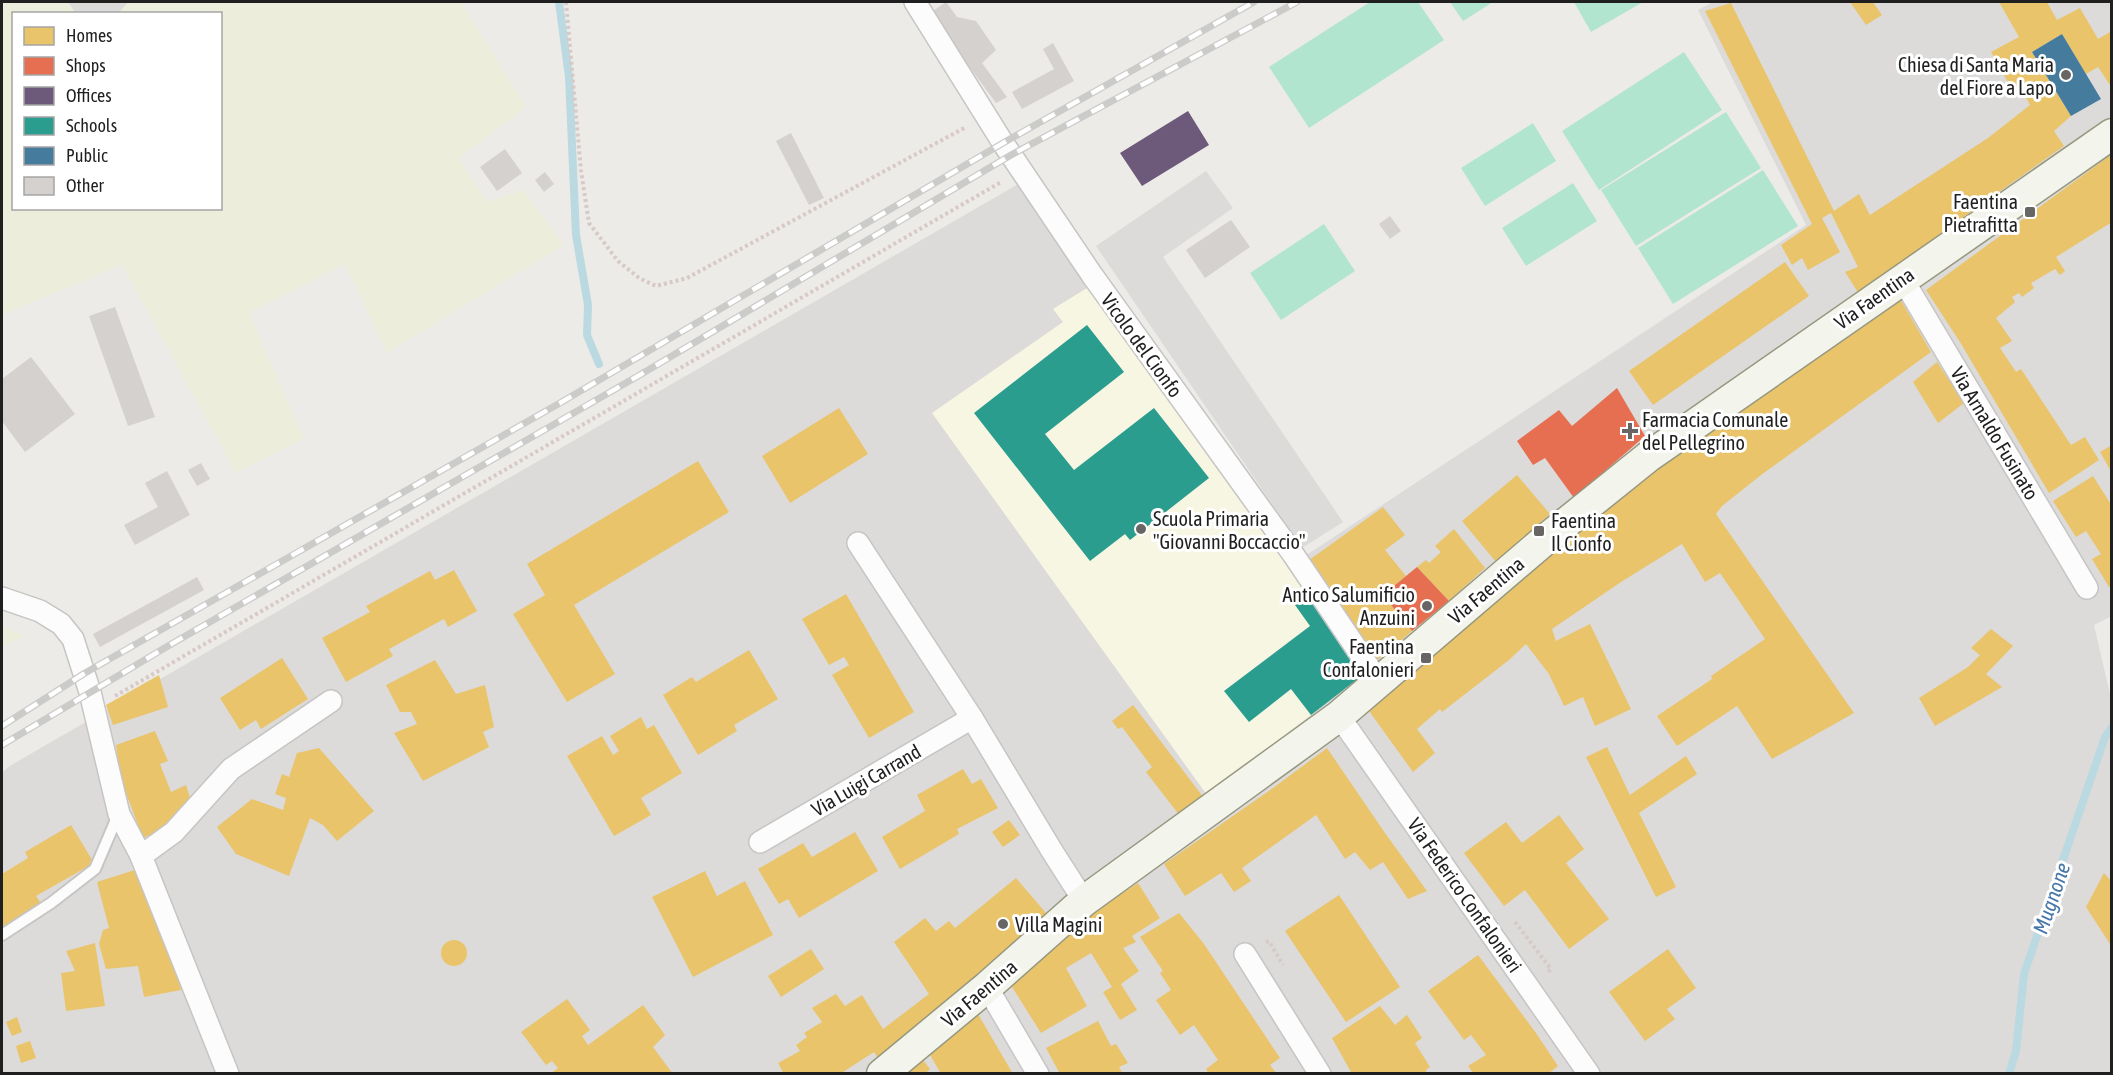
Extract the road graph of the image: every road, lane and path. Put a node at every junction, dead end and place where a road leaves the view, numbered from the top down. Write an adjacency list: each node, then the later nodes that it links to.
1 (566, 2): 3 (path)
2 (915, 2): 3 (street, Vicolo del Cionfo)
3 (988, 115): 5 (street, Vicolo del Cionfo)
4 (2112, 134): 6 (street, Via Faentina)
5 (1021, 170): 10 (street, Vicolo del Cionfo); 12 (path)
6 (1902, 278): 8 (street, Via Arnaldo Fusinato); 10 (street, Via Faentina)
7 (858, 543): 14 (street)
8 (2087, 588)
9 (2, 598): 12 (street)
10 (1379, 682): 13 (street, Via Faentina)
11 (331, 701): 17 (street)
12 (93, 709): 15 (street)
13 (1339, 716): 18 (street, Via Faentina); 26 (street, Via Federico Confalonieri)
14 (972, 718): 16 (street, Via Luigi Carrand); 18 (street)
15 (118, 814): 17 (street); 19 (lane)
16 (760, 842)
17 (141, 856): 22 (street)
18 (1084, 901): 21 (street, Via Faentina)
19 (2, 935)
20 (1245, 954): 25 (street)
21 (987, 987): 23 (street, Via Faentina); 24 (street)
22 (228, 1074)
23 (882, 1074)
24 (1038, 1074)
25 (1320, 1074)
26 (1589, 1074)

